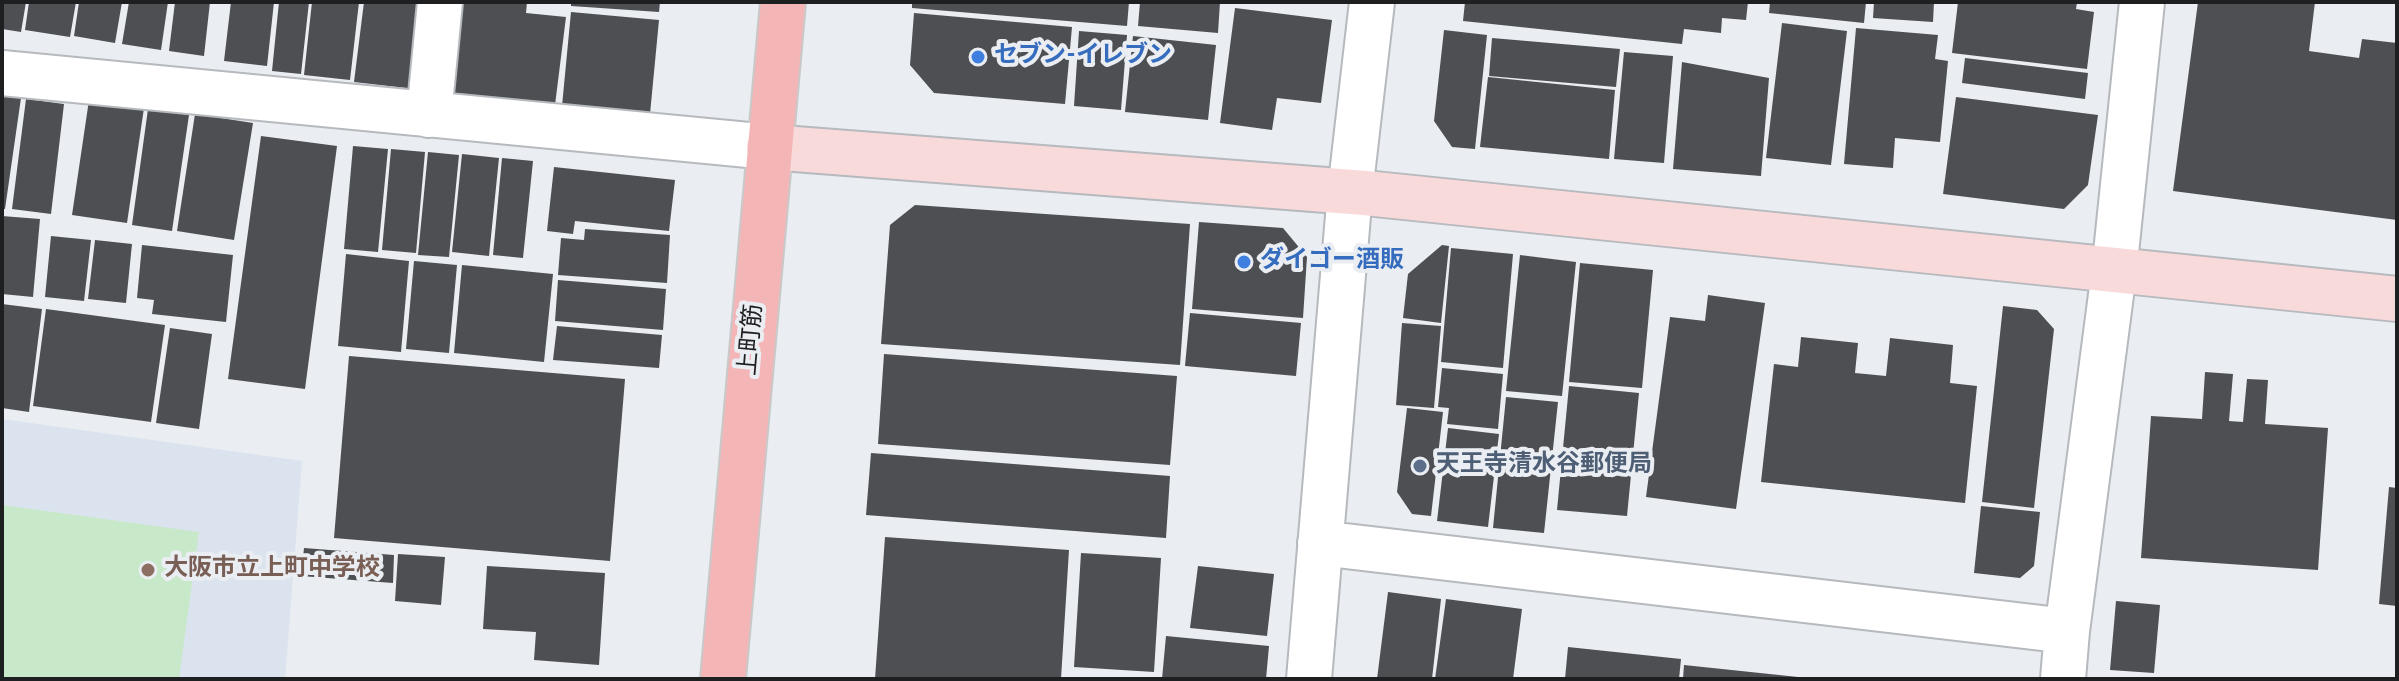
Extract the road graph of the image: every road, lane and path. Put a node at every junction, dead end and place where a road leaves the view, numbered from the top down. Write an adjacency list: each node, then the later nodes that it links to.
1 (440, 2): 6 (street)
2 (783, 2): 7 (main road, 上町筋)
3 (1372, 2): 8 (street)
4 (2142, 2): 9 (street)
5 (2, 73): 6 (street)
6 (429, 115): 7 (street)
7 (769, 147): 8 (street); 13 (main road, 上町筋)
8 (1350, 192): 9 (street); 11 (street)
9 (2114, 272): 10 (street); 12 (street)
10 (2397, 299)
11 (1320, 543): 12 (street); 14 (street)
12 (2067, 631): 15 (street)
13 (723, 679)
14 (1309, 679)
15 (2063, 679)

